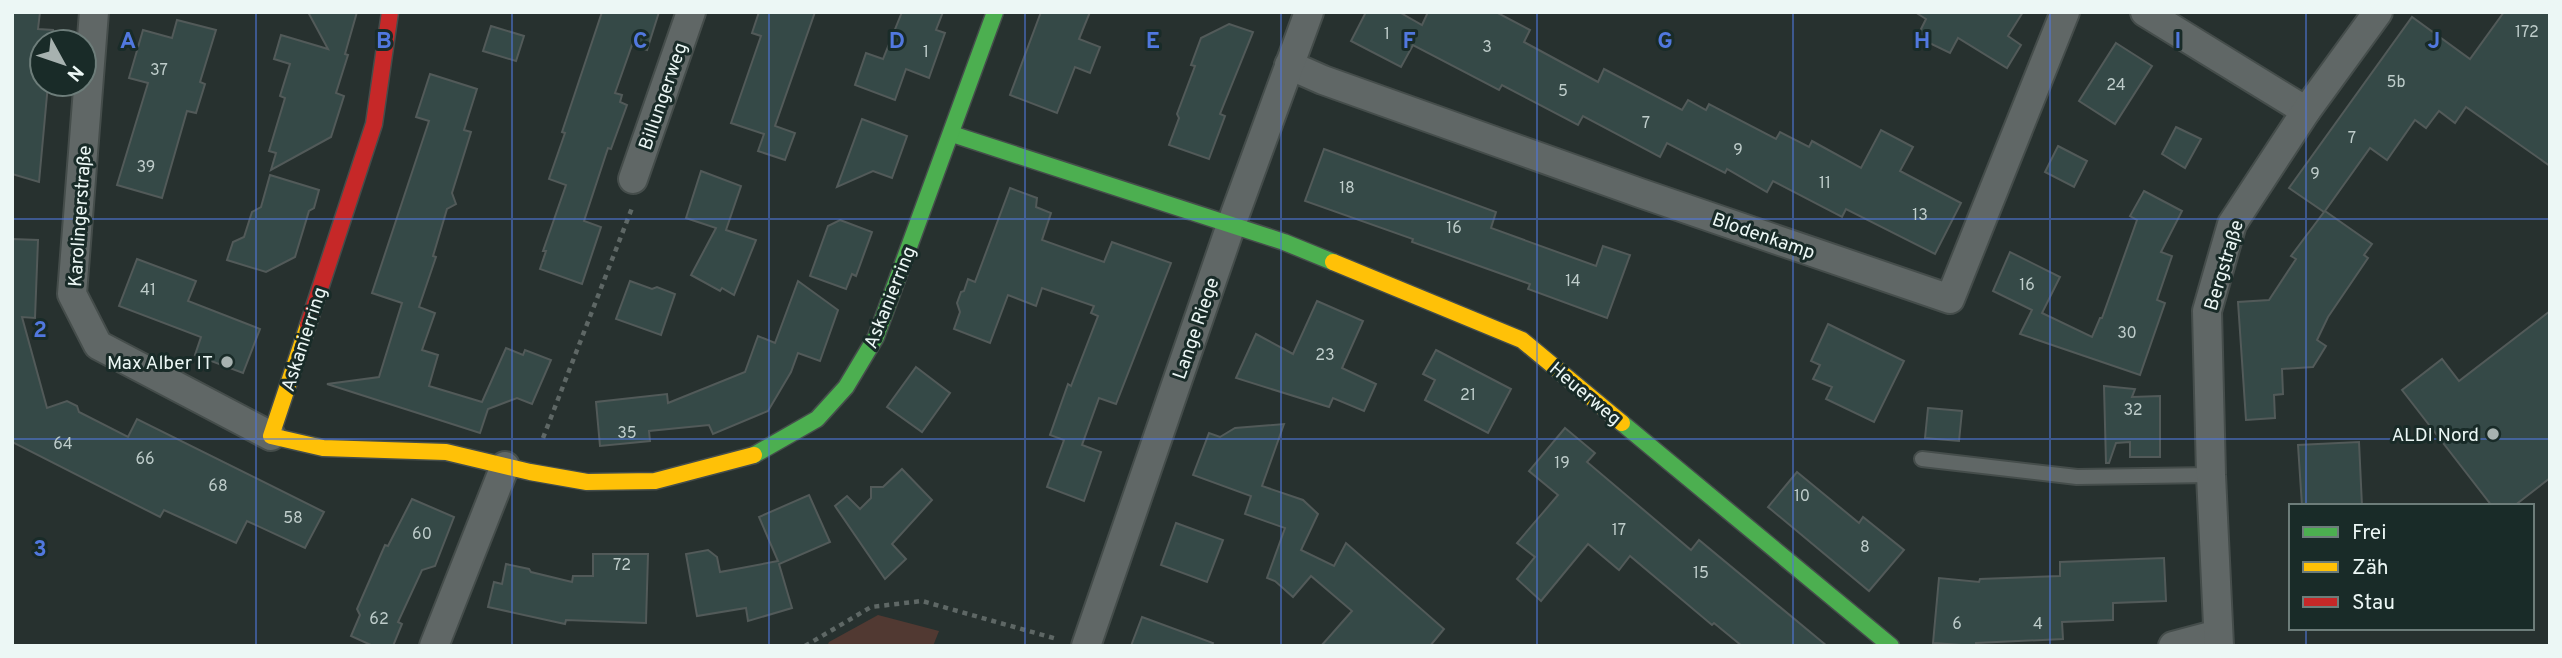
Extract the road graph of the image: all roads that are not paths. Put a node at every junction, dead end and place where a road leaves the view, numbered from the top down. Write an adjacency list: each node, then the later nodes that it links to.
1 (94, 12): 14 (street, Karolingerstraße)
2 (390, 12): 14 (street, Askanierring)
3 (691, 12): 12 (street, Billungerweg)
4 (995, 12): 11 (street, Askanierring)
5 (1309, 12): 9 (street, Lange Riege)
6 (2065, 12): 9 (street, Blodenkamp)
7 (2144, 12): 10 (street)
8 (2378, 12): 10 (street, Bergstraße)
9 (1289, 65): 13 (street, Lange Riege)
10 (2306, 111): 17 (street, Bergstraße)
11 (952, 134): 13 (street); 16 (street, Askanierring)
12 (633, 179)
13 (1231, 225): 19 (street, Lange Riege); 21 (street, Heuerweg)
14 (271, 436): 16 (street, Askanierring)
15 (1922, 459): 17 (lane)
16 (517, 469): 20 (street)
17 (2211, 475): 18 (street, Bergstraße)
18 (2219, 640): 22 (street)
19 (1077, 644)
20 (434, 646)
21 (1891, 646)
22 (2173, 646)

